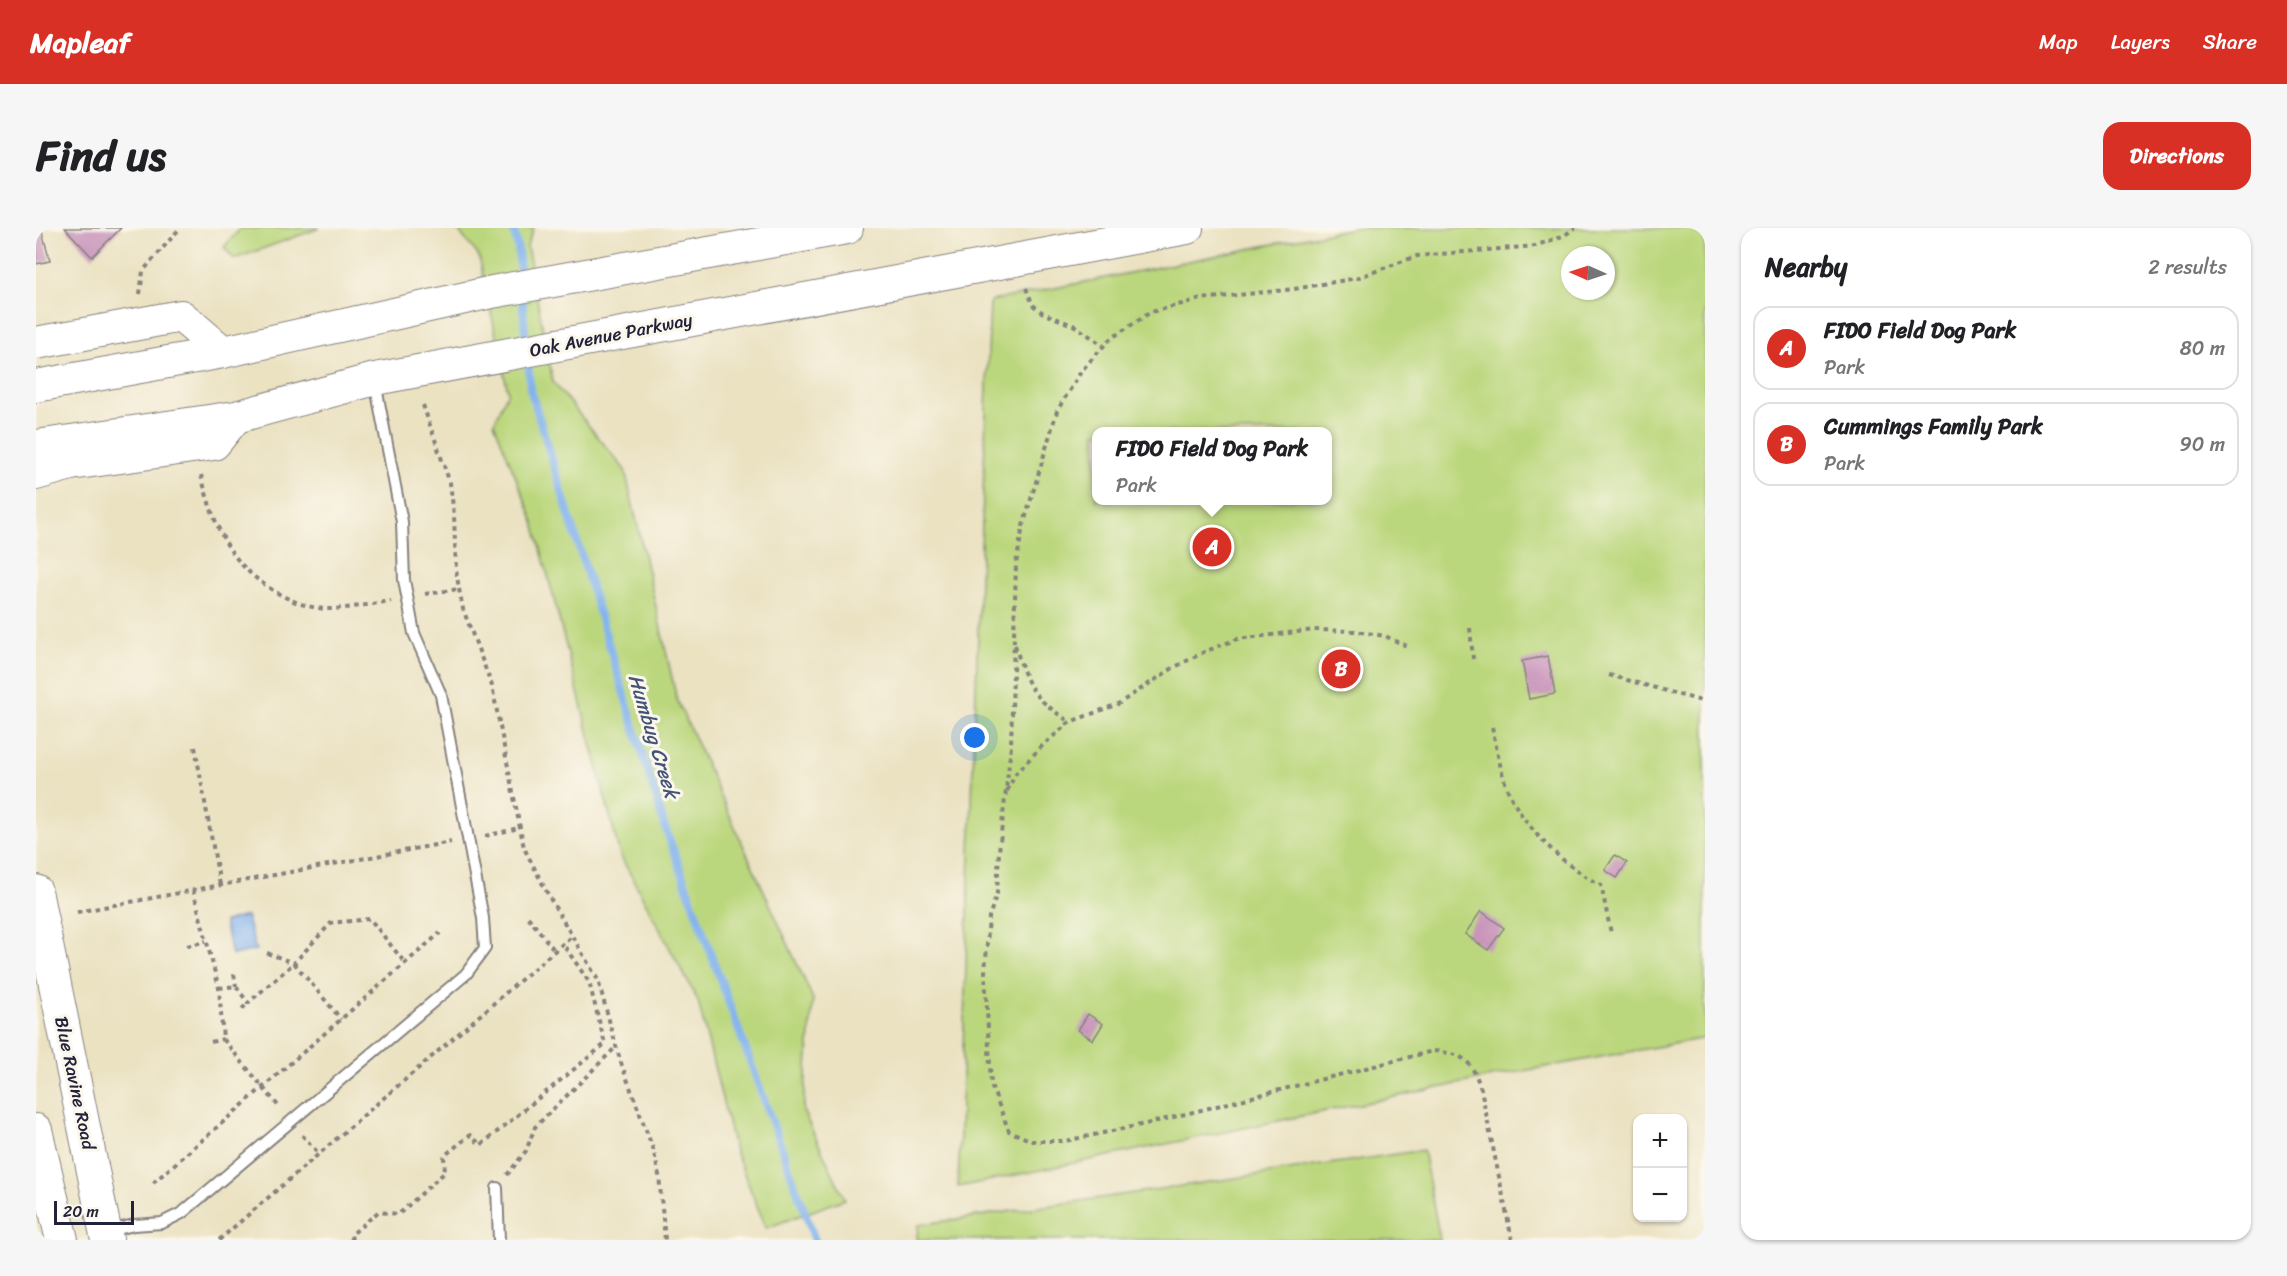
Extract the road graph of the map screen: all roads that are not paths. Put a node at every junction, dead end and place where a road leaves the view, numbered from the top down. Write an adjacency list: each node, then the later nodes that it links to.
1 (847, 228): 4 (main road)
2 (1187, 228): 5 (main road, Oak Avenue Parkway)
3 (36, 343): 4 (main road)
4 (223, 352): 6 (main road)
5 (375, 379): 7 (main road, Oak Avenue Parkway); 13 (lane)
6 (36, 386)
7 (236, 417): 8 (main road, Oak Avenue Parkway); 9 (main road)
8 (36, 446)
9 (36, 474)
10 (36, 891): 13 (main road, Blue Ravine Road)
11 (36, 1130): 14 (main road)
12 (497, 1188): 15 (lane)
13 (107, 1236)
14 (62, 1240)
15 (499, 1240)

